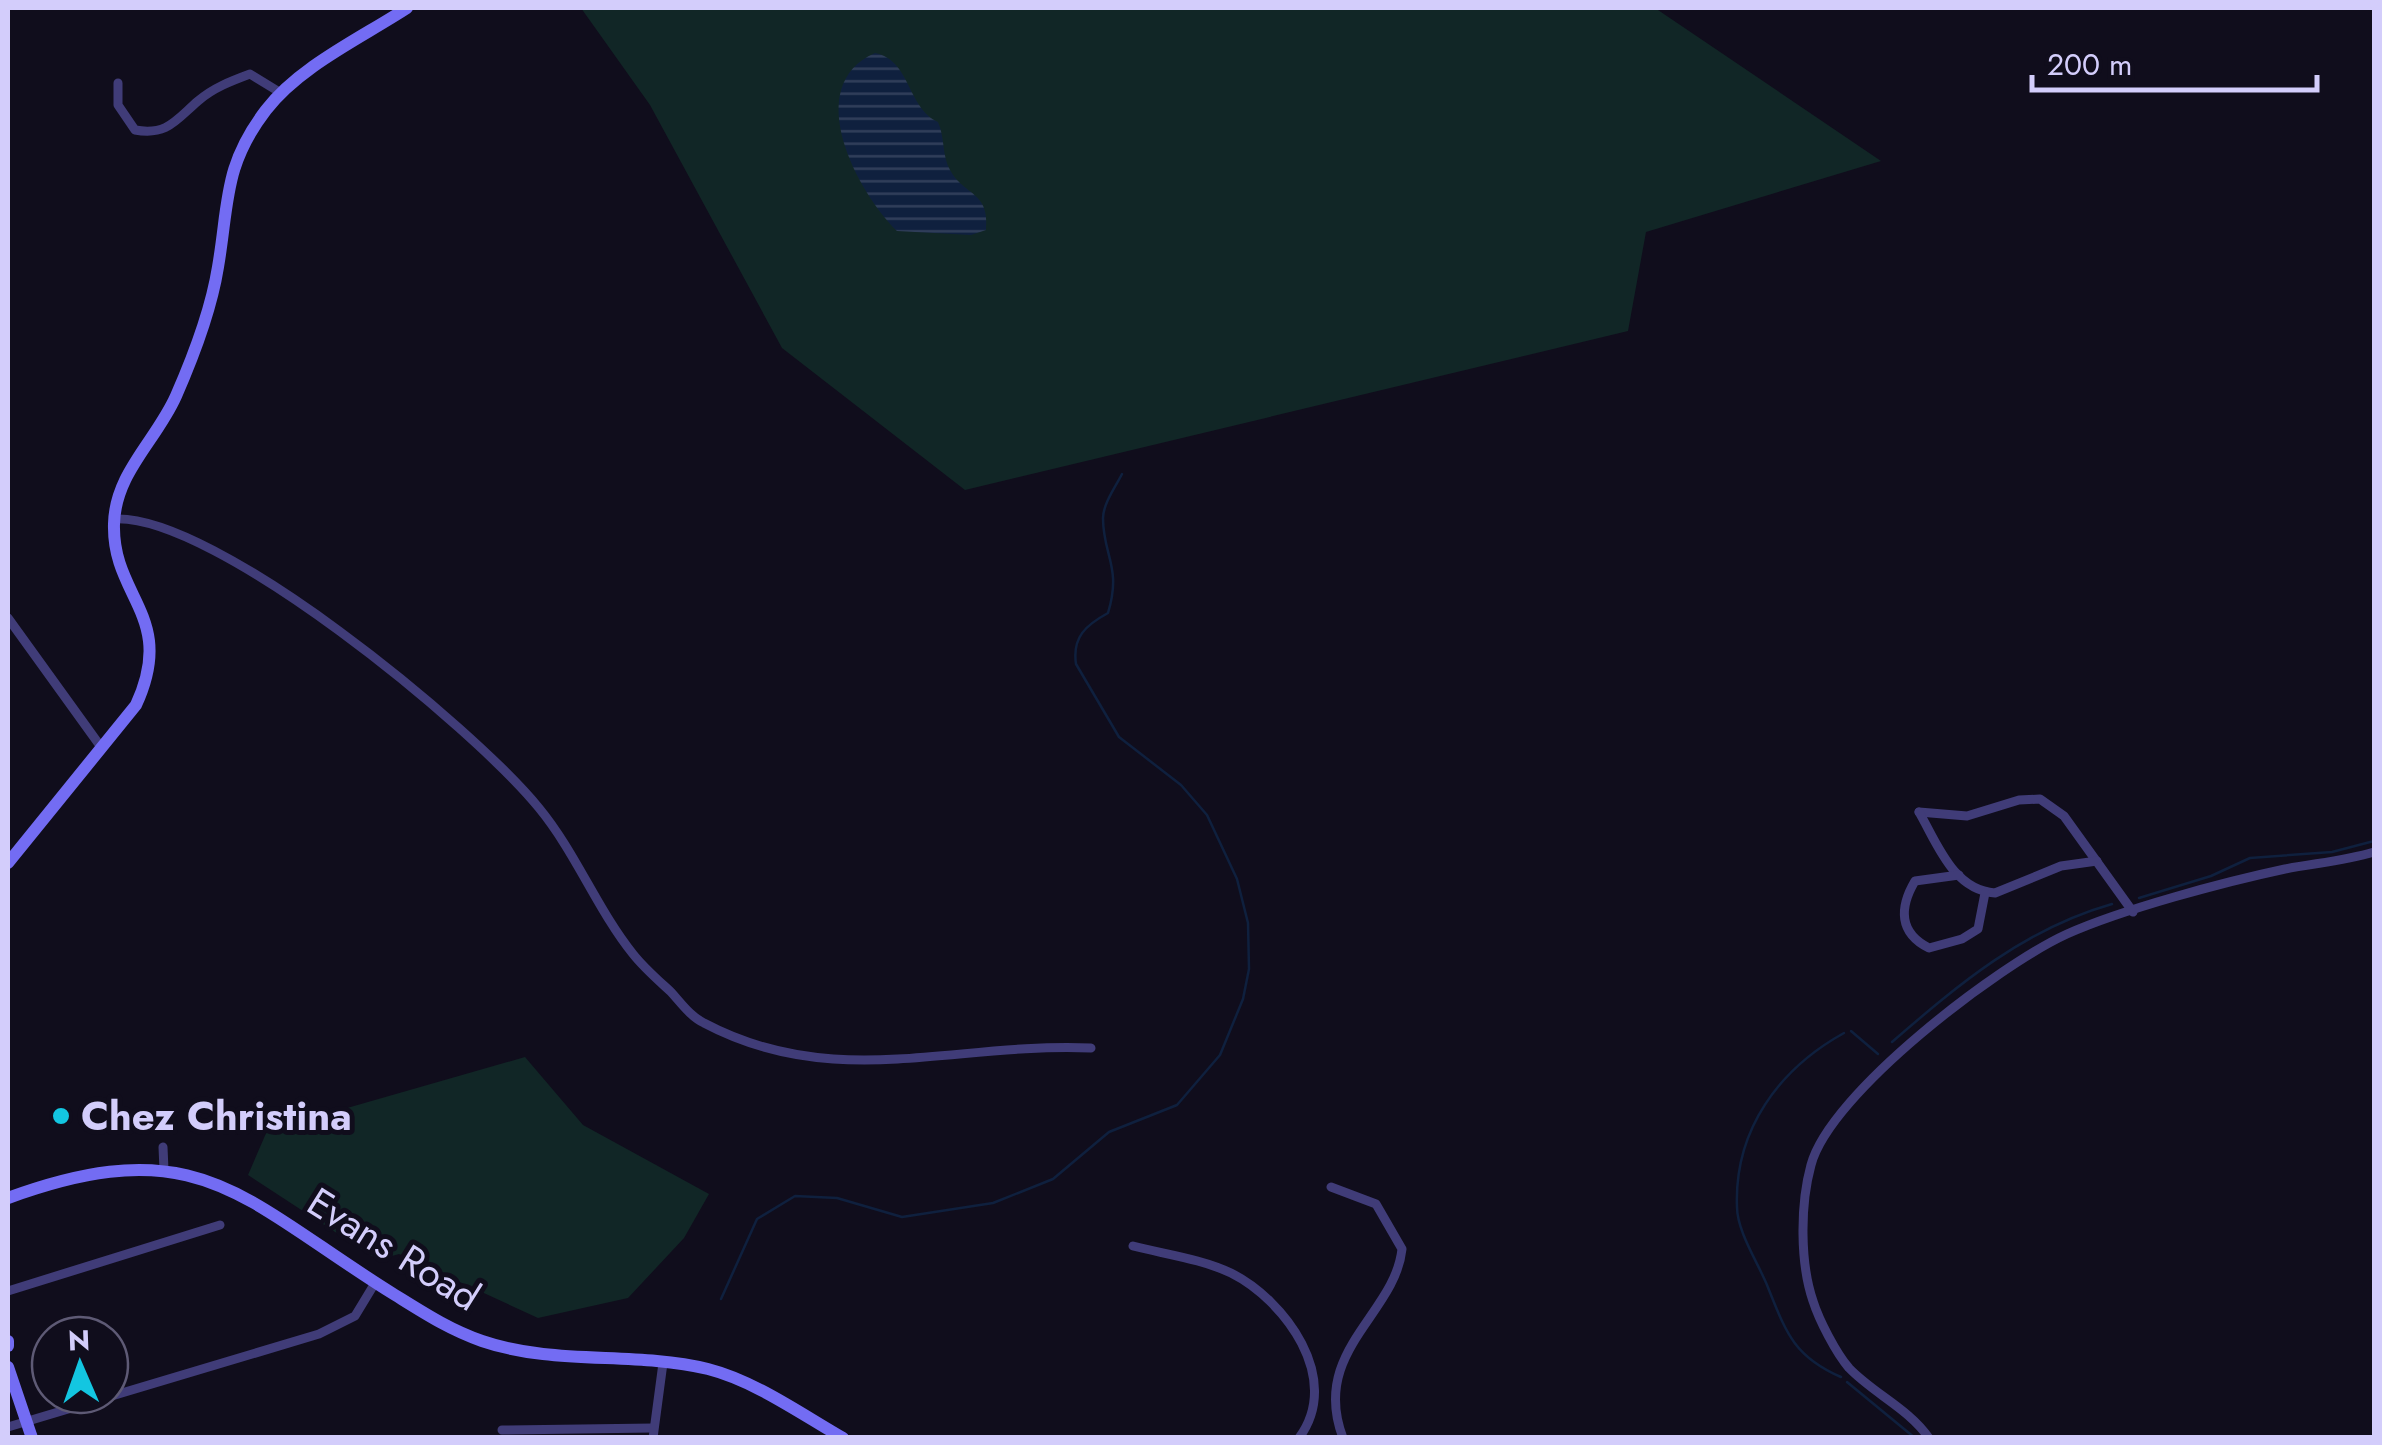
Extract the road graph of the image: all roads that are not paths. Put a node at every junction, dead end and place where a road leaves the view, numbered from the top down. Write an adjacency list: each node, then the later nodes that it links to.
1 (407, 8): 3 (street)
2 (118, 83): 3 (street)
3 (281, 92): 4 (street)
4 (114, 519): 6 (street); 13 (street)
5 (8, 618): 6 (street)
6 (101, 747): 9 (street)
7 (2374, 852): 12 (street)
8 (2098, 861): 10 (street); 11 (street); 12 (street)
9 (8, 863)
10 (1958, 874): 11 (street); 11 (street)
11 (1984, 892)
12 (2132, 912): 32 (street)
13 (1091, 1048)
14 (162, 1147): 15 (street)
15 (164, 1170): 17 (street, Evans Road); 20 (street, Evans Road)
16 (1331, 1186): 31 (street)
17 (8, 1198)
18 (220, 1225): 21 (street)
19 (1133, 1246): 30 (street)
20 (375, 1283): 22 (street, Evans Road); 24 (street)
21 (8, 1291)
22 (663, 1363): 27 (street); 29 (street, Evans Road)
23 (8, 1367): 24 (street)
24 (27, 1422): 25 (street); 28 (street)
25 (8, 1428)
26 (502, 1430): 27 (street)
27 (653, 1433)
28 (32, 1438)
29 (844, 1438)
30 (1298, 1438)
31 (1343, 1438)
32 (1929, 1438)

